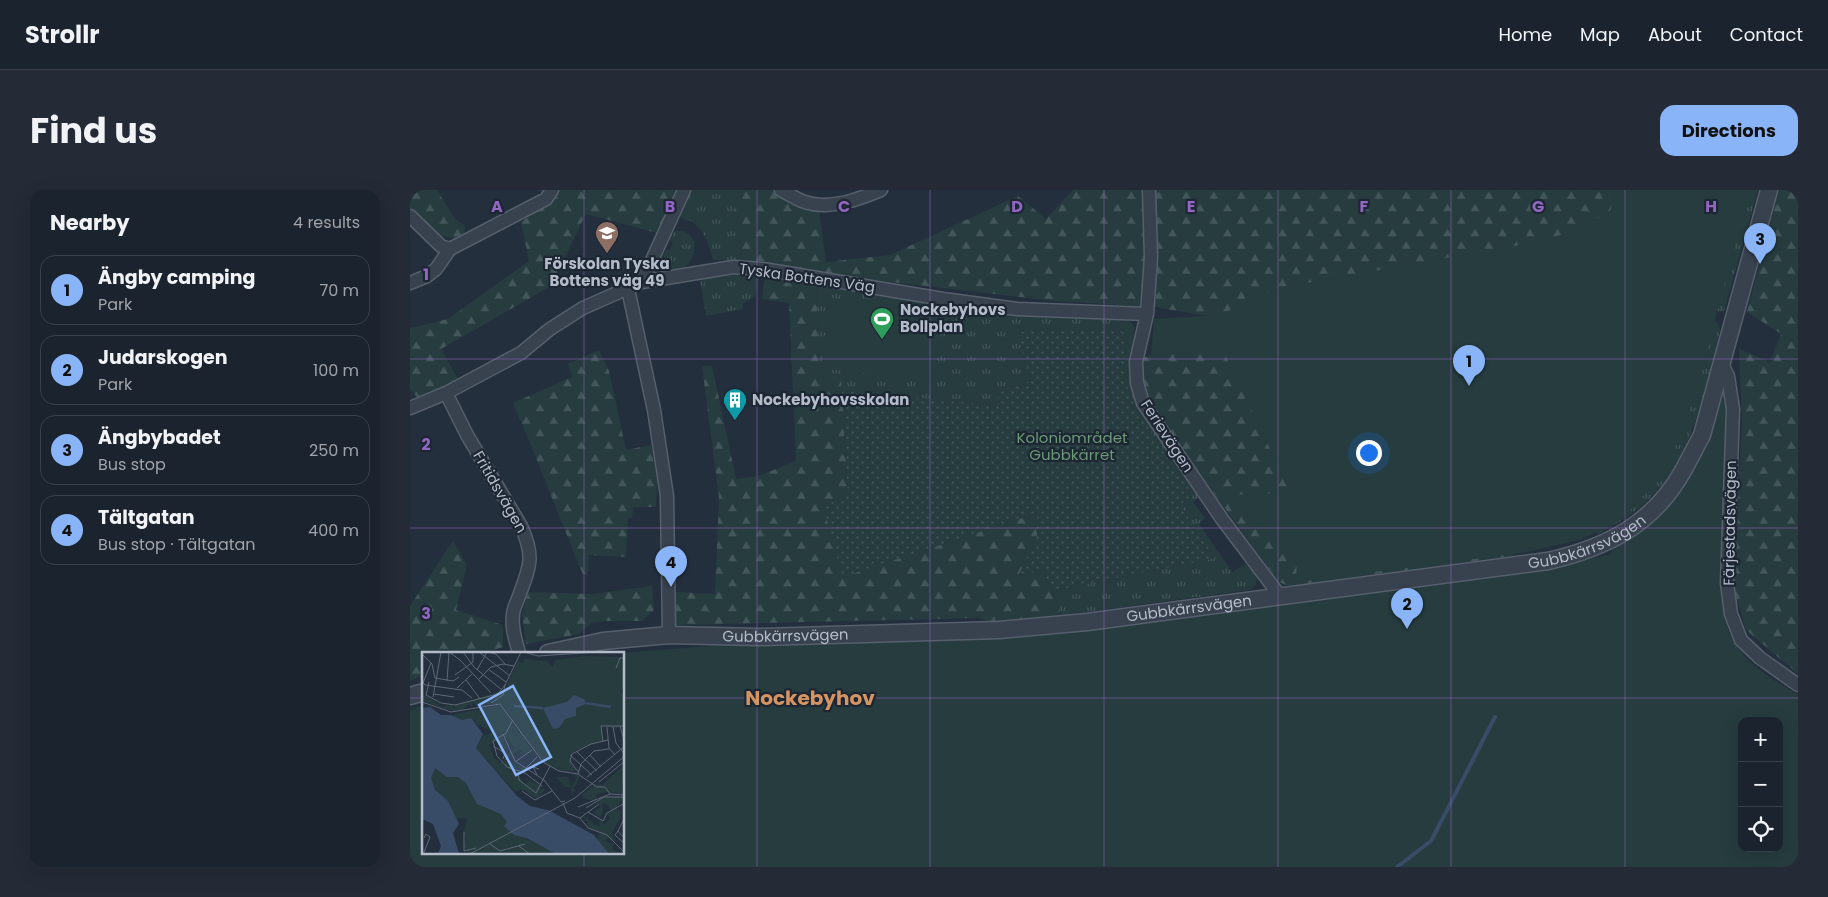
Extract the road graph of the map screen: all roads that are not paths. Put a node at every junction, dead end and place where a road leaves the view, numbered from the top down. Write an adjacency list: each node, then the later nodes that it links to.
1 (552, 190): 8 (street)
2 (684, 190): 9 (street)
3 (782, 190): 4 (street)
4 (881, 190)
5 (1149, 190): 12 (street, Ferievägen)
6 (1769, 190): 13 (street, Gubbkärrsvägen)
7 (410, 216): 8 (street)
8 (450, 250): 10 (street)
9 (642, 282): 11 (street, Tyska Bottens Väg); 12 (street, Tyska Bottens Väg)
10 (410, 283)
11 (628, 289): 14 (street, Tyska Bottens Väg); 17 (street)
12 (1147, 314): 16 (street, Ferievägen)
13 (1722, 364): 16 (street, Gubbkärrsvägen); 20 (street, Färjestadsvägen)
14 (446, 393): 15 (street, Tyska Bottens Väg); 18 (street, Fritidsvägen)
15 (410, 408)
16 (1280, 596): 17 (street, Gubbkärrsvägen)
17 (669, 635): 19 (street, Gubbkärrsvägen)
18 (519, 652)
19 (553, 652)
20 (1798, 685)

